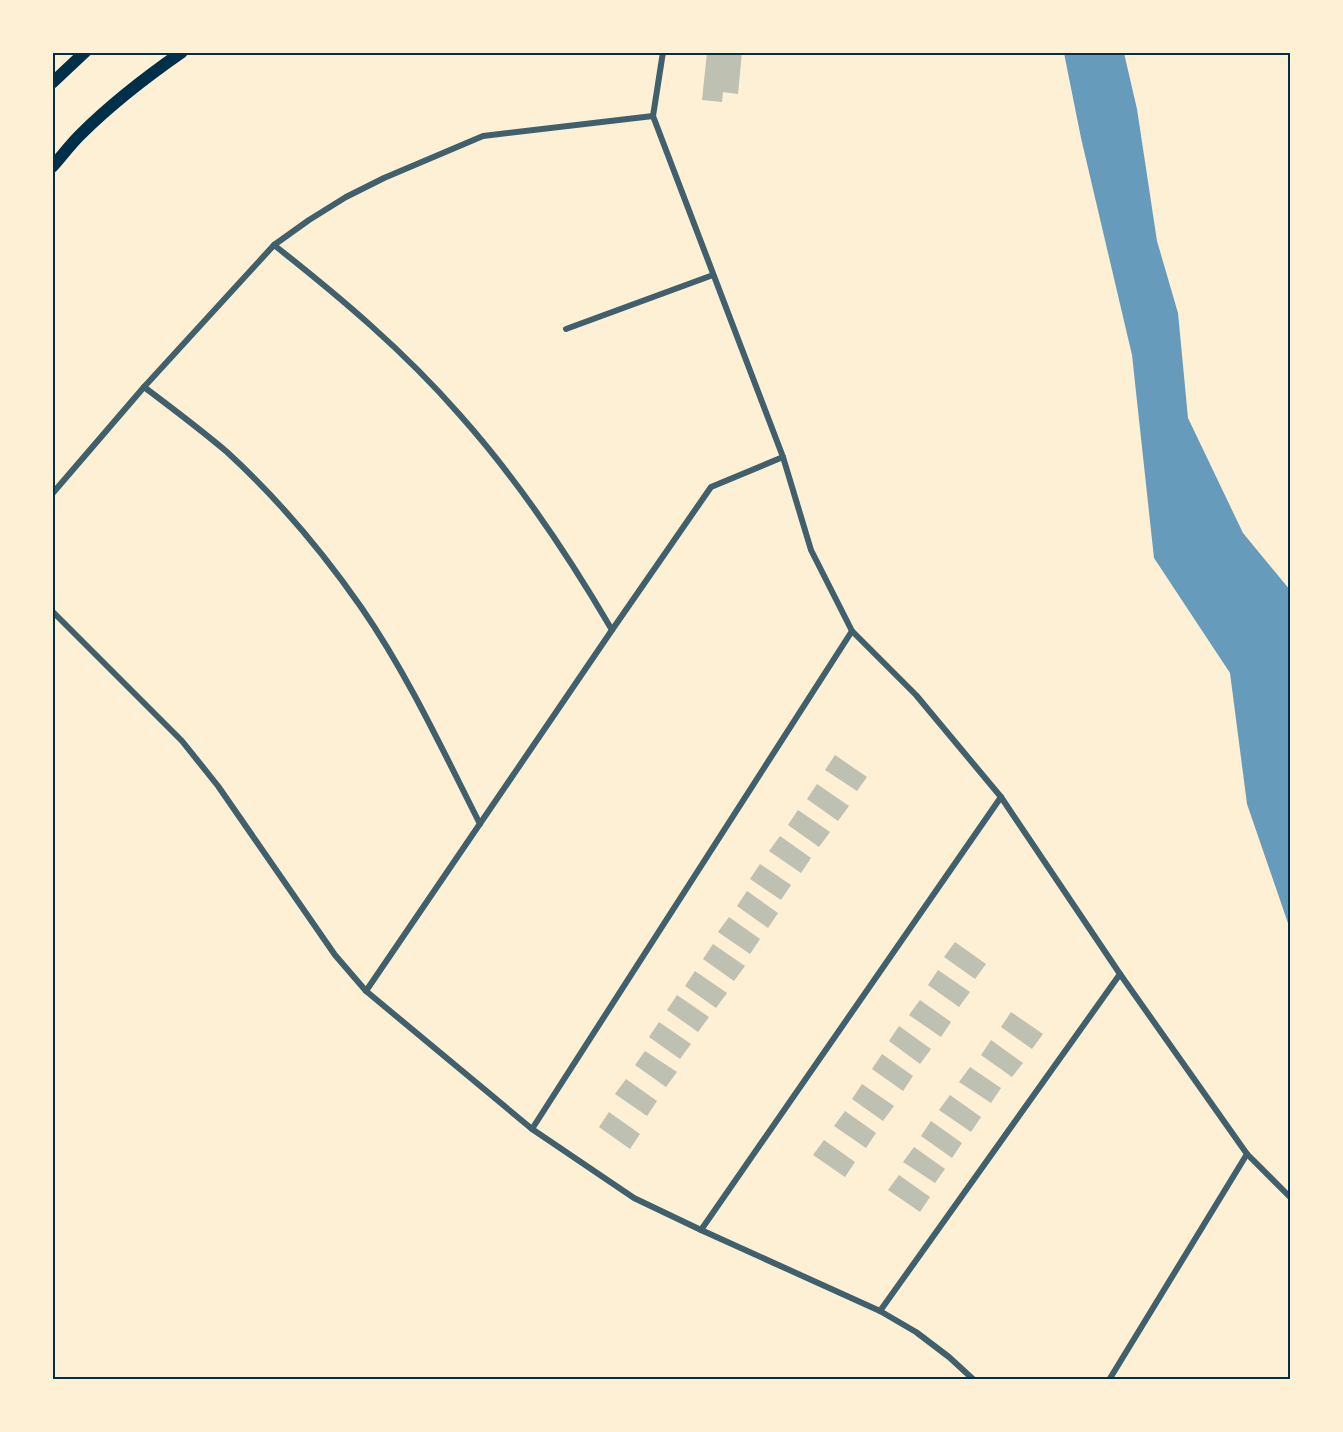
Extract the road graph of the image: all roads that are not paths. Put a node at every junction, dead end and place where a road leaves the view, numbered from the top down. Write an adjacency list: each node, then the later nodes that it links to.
1 (85, 52): 4 (main road)
2 (182, 52): 6 (main road)
3 (663, 52): 5 (street)
4 (52, 82)
5 (652, 116): 7 (street); 8 (street)
6 (52, 167)
7 (274, 246): 10 (street); 14 (street)
8 (713, 275): 9 (street); 11 (street)
9 (566, 329)
10 (144, 387): 12 (street); 17 (street)
11 (783, 457): 14 (street); 15 (street)
12 (52, 494)
13 (52, 611): 19 (street)
14 (612, 630): 17 (street)
15 (852, 631): 16 (street); 20 (street)
16 (1001, 797): 18 (street); 23 (street)
17 (480, 824): 19 (street)
18 (1120, 974): 21 (street); 24 (street)
19 (366, 992): 20 (street)
20 (532, 1130): 23 (street)
21 (1247, 1154): 22 (street); 26 (street)
22 (1290, 1197)
23 (700, 1230): 24 (street)
24 (880, 1311): 25 (street)
25 (974, 1380)
26 (1108, 1380)

